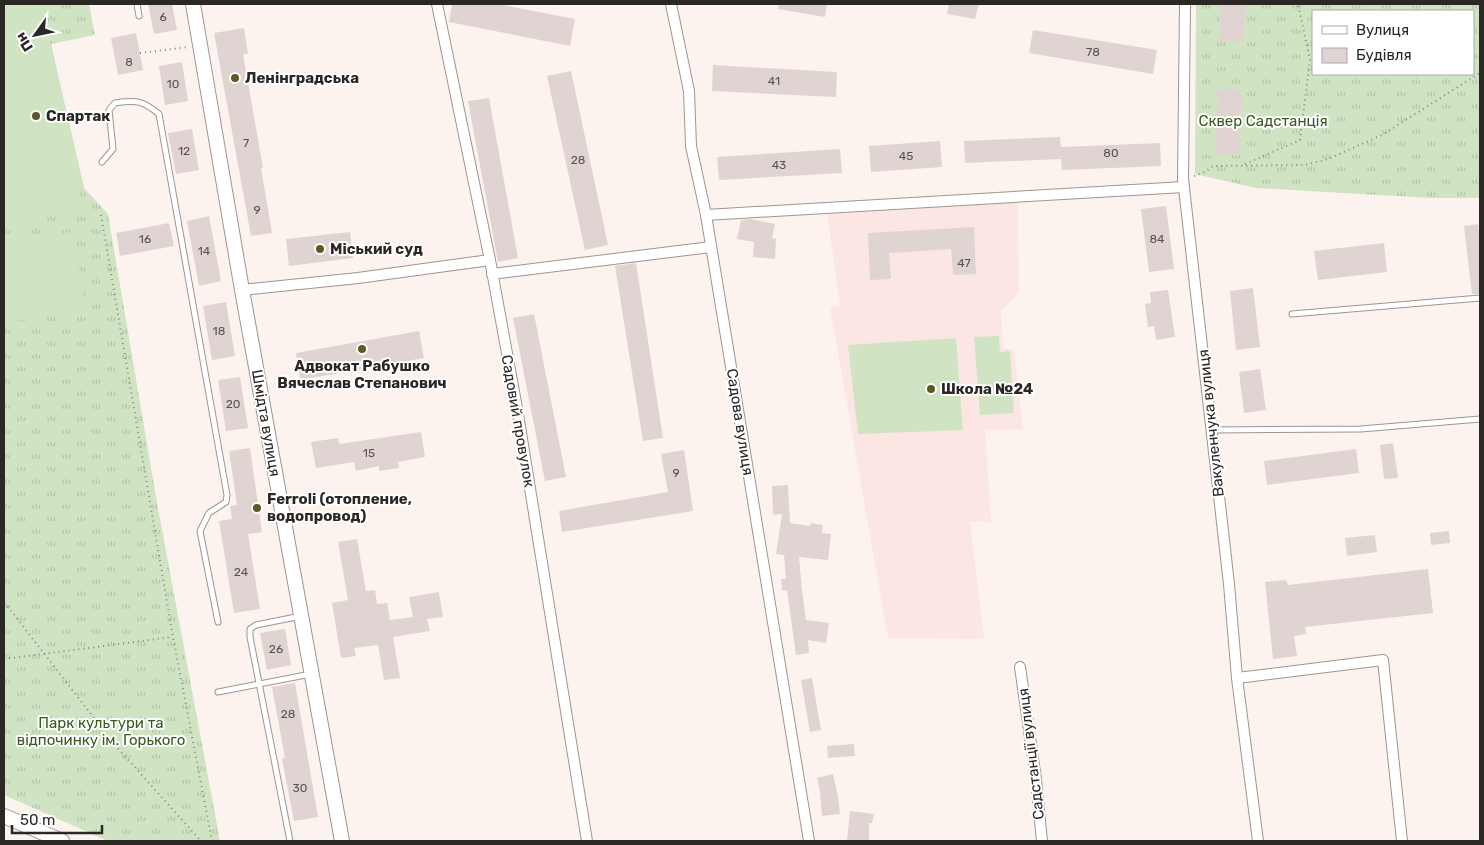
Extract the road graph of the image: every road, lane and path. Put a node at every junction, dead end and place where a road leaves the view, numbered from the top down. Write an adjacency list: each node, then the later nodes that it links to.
1 (138, 4): 7 (lane)
2 (193, 4): 19 (street, Шмідта вулиця)
3 (437, 4): 17 (street, Садовий провулок)
4 (671, 4): 15 (street, Садова вулиця)
5 (1185, 4): 13 (street, Вакуленчука вулиця)
6 (1298, 4): 12 (path)
7 (139, 16)
8 (188, 47): 9 (path)
9 (140, 53)
10 (1480, 74): 12 (path)
11 (102, 162): 26 (lane)
12 (1243, 166): 13 (path)
13 (1184, 183): 15 (street); 23 (street, Вакуленчука вулиця)
14 (101, 215): 27 (path)
15 (706, 215): 16 (street, Садова вулиця)
16 (711, 247): 18 (street); 42 (street, Садова вулиця)
17 (490, 260): 18 (street, Садовий провулок); 19 (street)
18 (492, 274): 41 (street, Садовий провулок)
19 (242, 290): 25 (street, Шмідта вулиця)
20 (1480, 298): 21 (lane)
21 (1292, 314)
22 (1480, 419): 23 (lane)
23 (1212, 430): 32 (street, Вакуленчука вулиця)
24 (4, 603): 28 (path)
25 (301, 616): 31 (street, Шмідта вулиця); 33 (lane)
26 (218, 622)
27 (173, 637): 28 (path); 38 (path)
28 (46, 654): 29 (path); 37 (path)
29 (4, 659)
30 (1020, 667): 43 (street, Садстанції вулиця)
31 (312, 674): 33 (lane); 40 (street, Шмідта вулиця)
32 (1237, 678): 44 (street, Вакуленчука вулиця); 45 (street)
33 (260, 684): 34 (lane); 39 (lane)
34 (218, 692)
35 (4, 816): 36 (street)
36 (62, 841)
37 (201, 841)
38 (212, 841)
39 (290, 841)
40 (342, 841)
41 (587, 841)
42 (809, 841)
43 (1042, 841)
44 (1258, 841)
45 (1402, 841)

